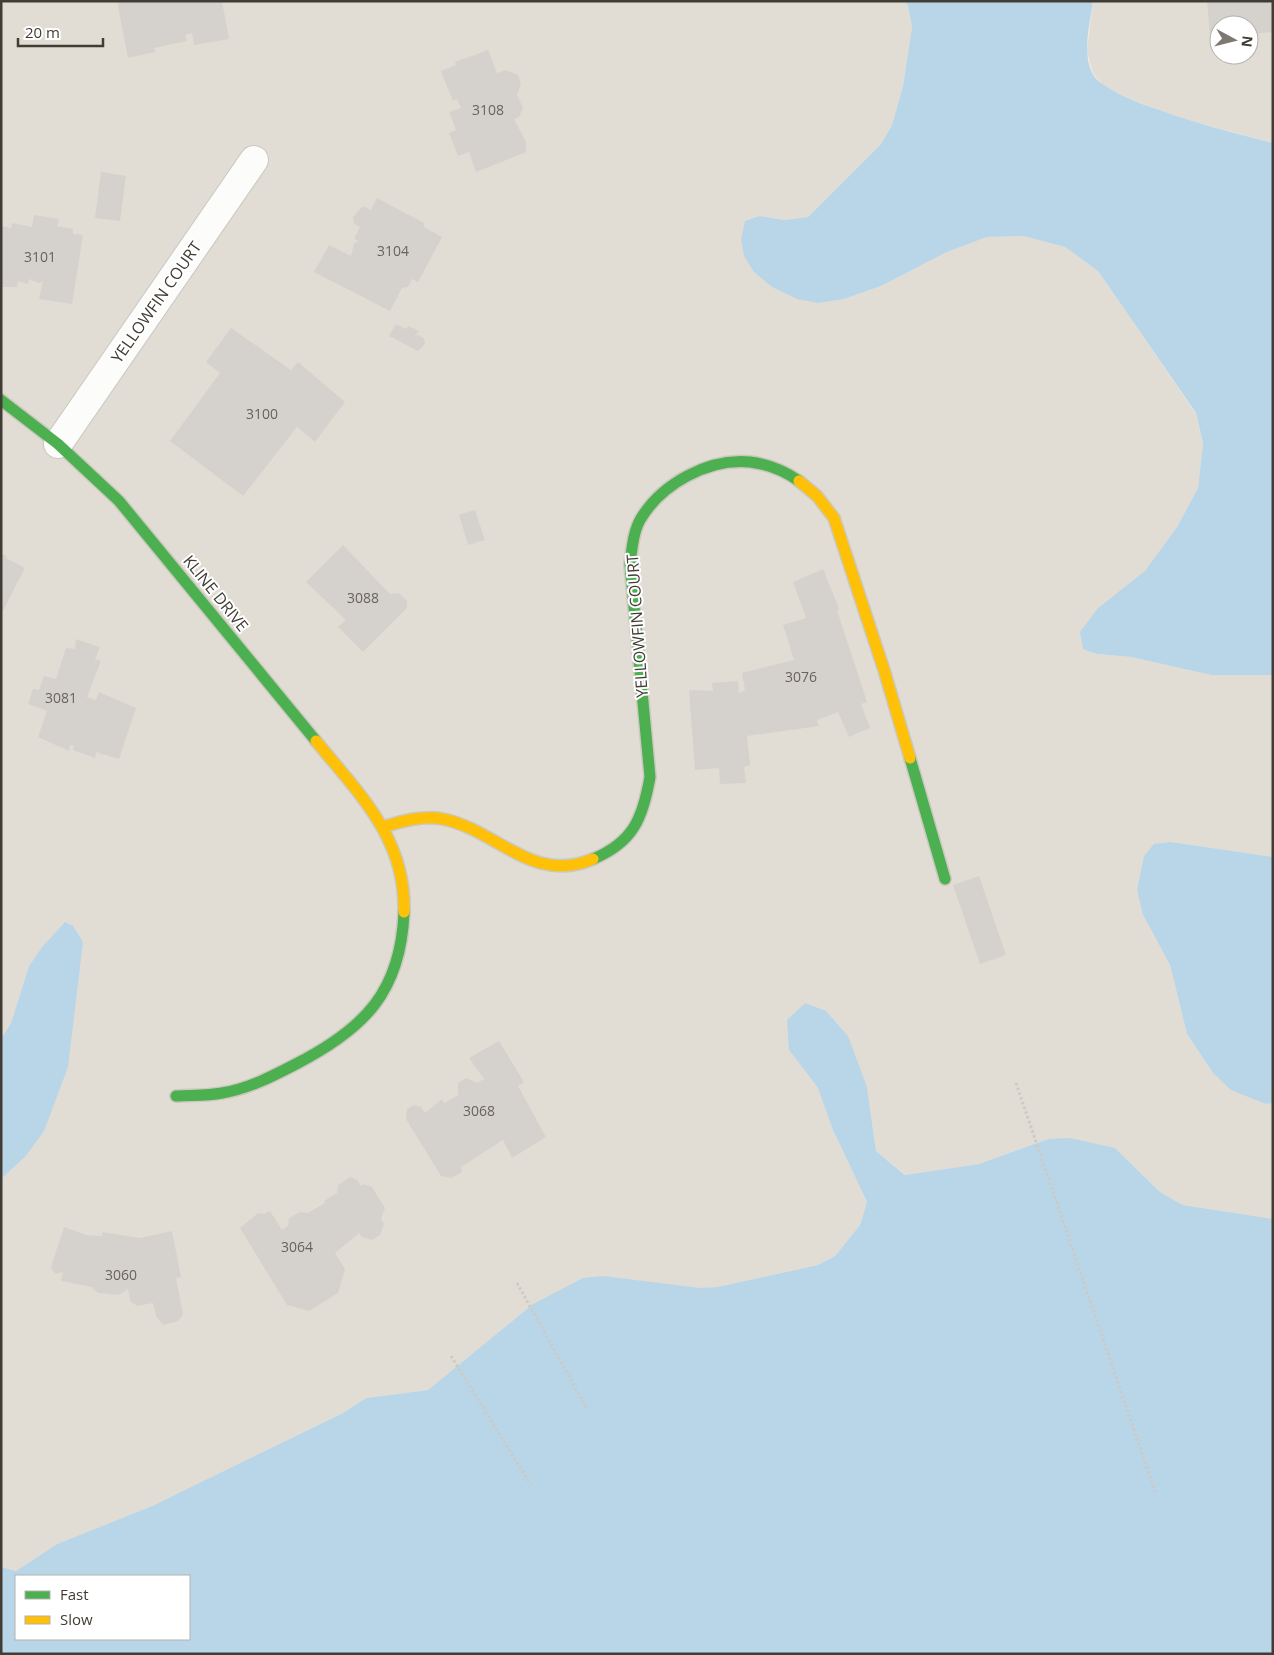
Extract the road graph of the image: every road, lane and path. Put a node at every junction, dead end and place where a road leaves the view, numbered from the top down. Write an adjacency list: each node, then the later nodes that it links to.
1 (254, 160): 3 (street, YELLOWFIN COURT)
2 (1, 400): 3 (street, KLINE DRIVE)
3 (58, 444): 4 (street, KLINE DRIVE)
4 (383, 827): 5 (street, YELLOWFIN COURT); 7 (street, KLINE DRIVE)
5 (945, 879)
6 (1016, 1083): 12 (path)
7 (176, 1096)
8 (517, 1283): 10 (path)
9 (452, 1356): 11 (path)
10 (587, 1409)
11 (531, 1485)
12 (1155, 1492)

